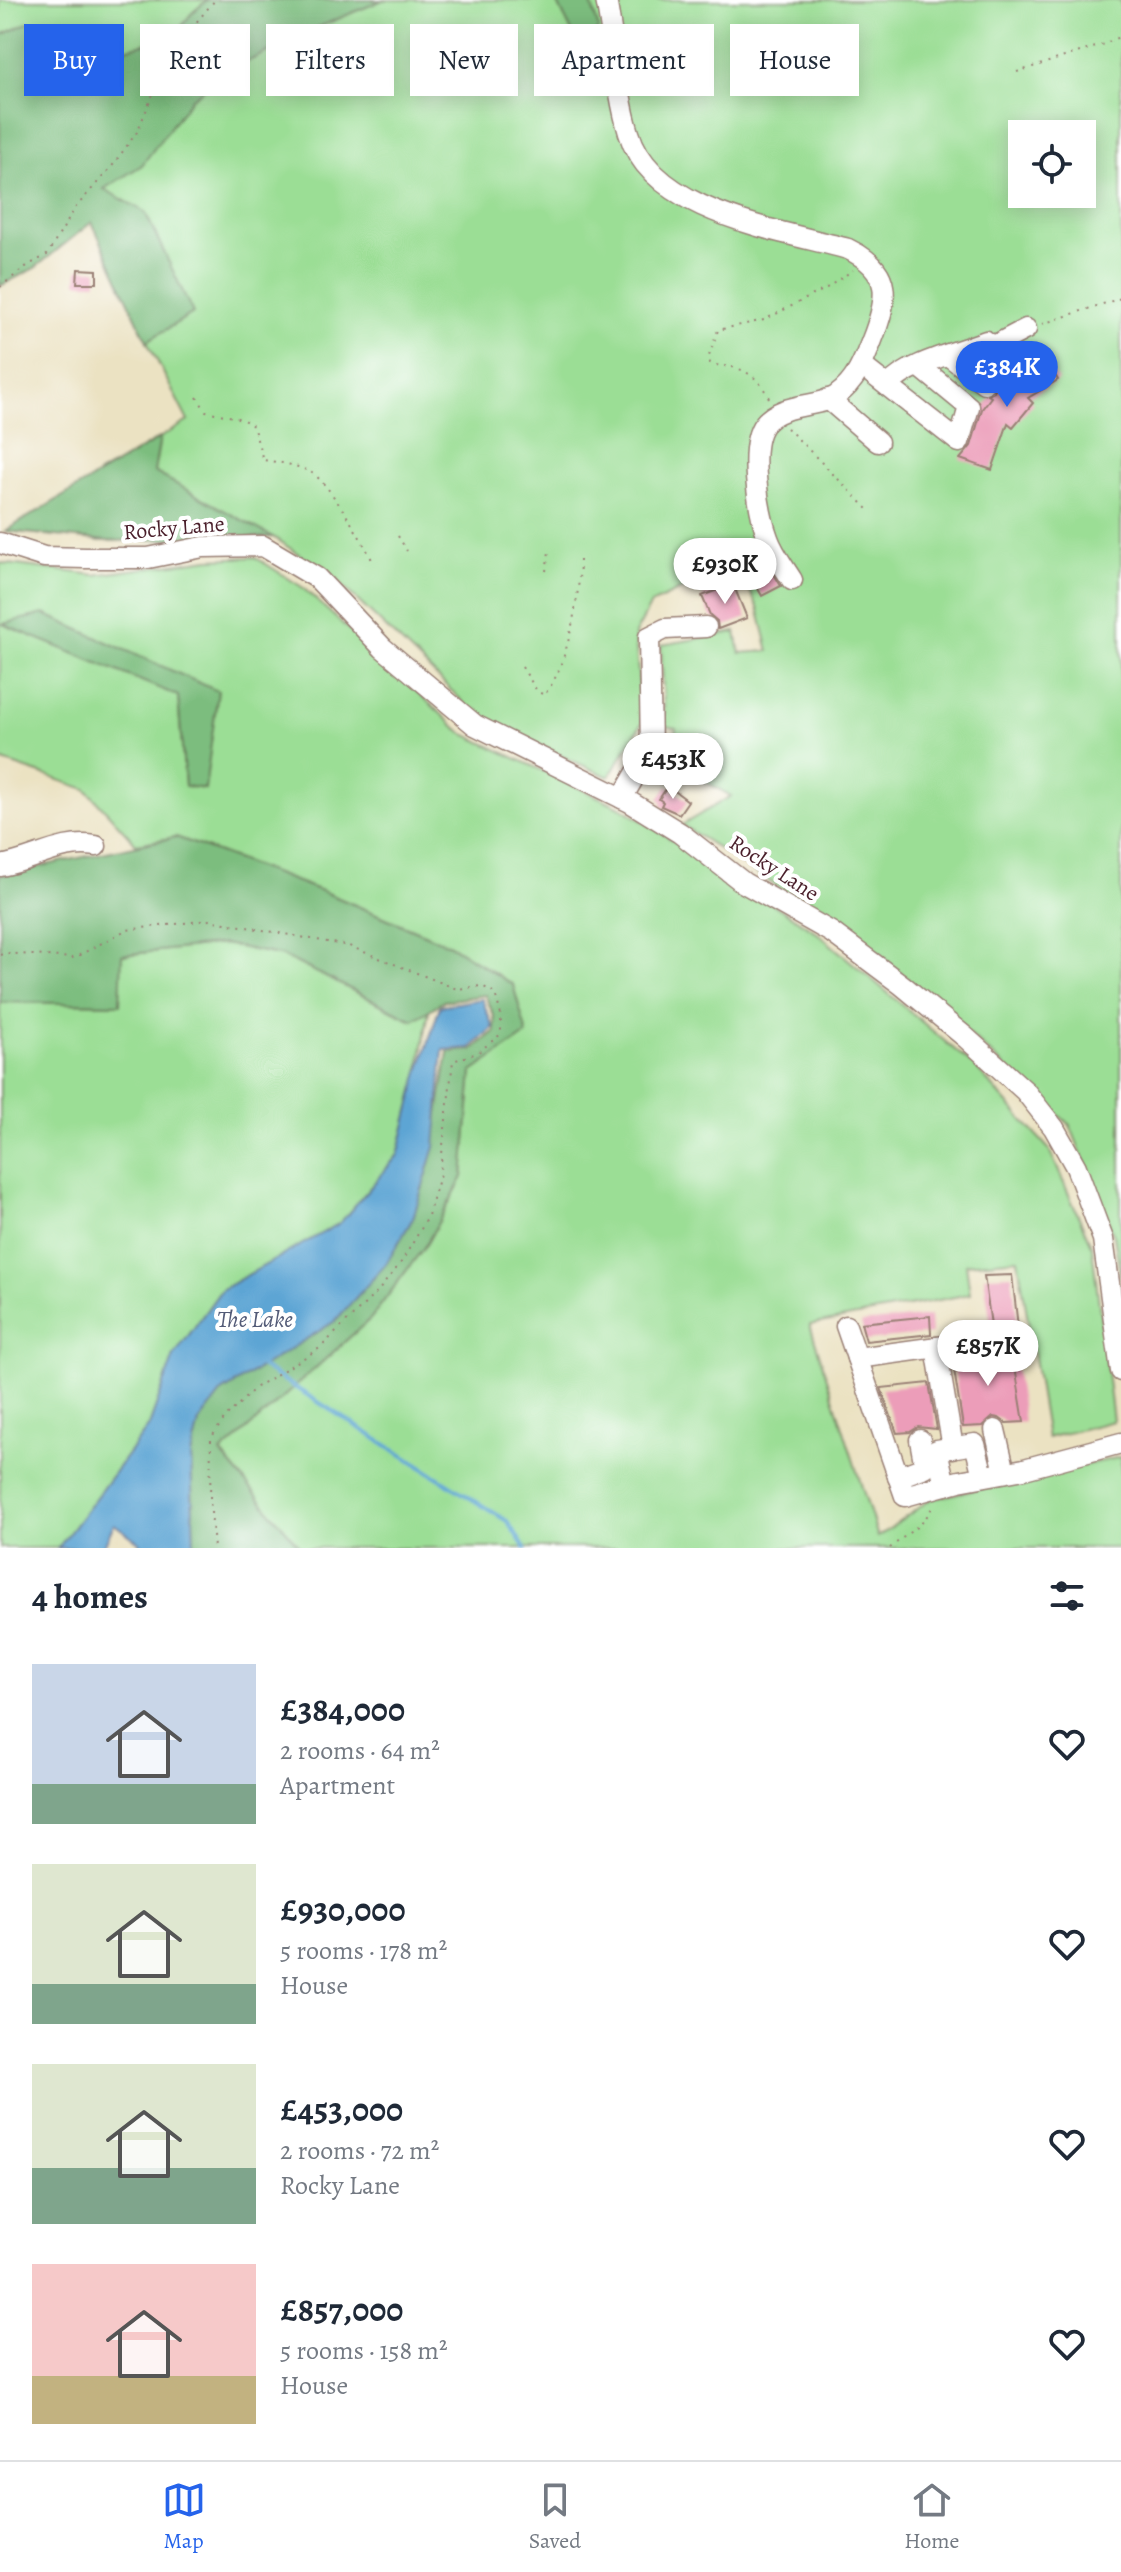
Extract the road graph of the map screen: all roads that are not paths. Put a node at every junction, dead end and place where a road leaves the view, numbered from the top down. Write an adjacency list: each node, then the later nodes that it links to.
1 (606, 0): 4 (street)
2 (1026, 329): 3 (street)
3 (949, 356): 5 (street); 6 (street)
4 (862, 366): 7 (street); 8 (street)
5 (919, 366): 7 (street); 7 (street)
6 (984, 383)
7 (888, 386)
8 (828, 399): 9 (street); 11 (street)
9 (878, 442)
10 (0, 543): 13 (street, Rocky Lane)
11 (792, 580)
12 (706, 627): 13 (street)
13 (622, 798): 18 (street, Rocky Lane)
14 (96, 846): 15 (street)
15 (0, 866)
16 (846, 1326): 17 (street)
17 (857, 1358): 22 (street); 26 (street)
18 (1121, 1371)
19 (995, 1430): 23 (street)
20 (920, 1440): 24 (street)
21 (1121, 1443): 23 (street)
22 (953, 1448): 25 (street); 27 (street)
23 (1003, 1462): 25 (street)
24 (925, 1467): 26 (street); 27 (street)
25 (981, 1467): 27 (street)
26 (898, 1477): 27 (street)
27 (937, 1487)

